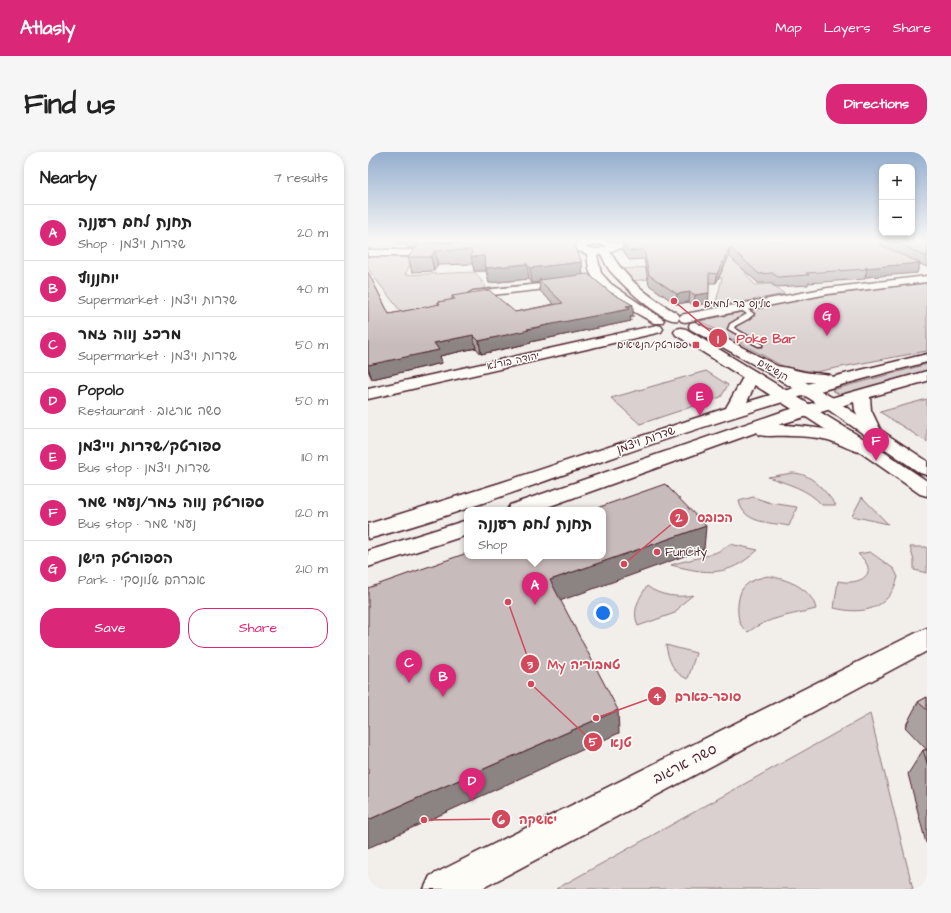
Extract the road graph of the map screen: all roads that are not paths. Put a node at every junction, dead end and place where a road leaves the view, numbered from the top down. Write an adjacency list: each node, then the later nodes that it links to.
1 (598, 275): 4 (main road)
2 (621, 275): 7 (main road, הנשיאים)
3 (917, 275): 6 (street)
4 (601, 280): 5 (street); 8 (main road)
5 (473, 294)
6 (742, 308): 7 (street); 10 (lane)
7 (687, 320): 8 (main road); 9 (main road); 12 (main road, הנשיאים)
8 (658, 324): 9 (main road); 17 (street, יהודה בורלא)
9 (681, 332): 13 (main road, הנשיאים)
10 (760, 345)
11 (927, 358): 15 (main road, שדרות ויצמן)
12 (774, 370): 15 (main road); 16 (main road, הנשיאים)
13 (751, 375): 19 (main road, הנשיאים); 21 (main road)
14 (927, 376): 18 (main road, שדרות ויצמן)
15 (842, 378): 16 (main road, שדרות ויצמן)
16 (804, 389): 19 (main road, שדרות ויצמן); 20 (main road, הנשיאים)
17 (368, 394)
18 (862, 394): 20 (main road, שדרות ויצמן); 23 (main road)
19 (782, 395): 21 (main road, שדרות ויצמן); 22 (main road, הנשיאים)
20 (829, 404): 22 (main road, שדרות ויצמן); 23 (street)
21 (734, 409): 30 (main road, שדרות ויצמן)
22 (806, 410): 24 (main road, שדרות ויצמן); 25 (street)
23 (872, 431): 26 (street)
24 (740, 433): 25 (main road); 28 (main road, שדרות ויצמן)
25 (866, 448): 27 (street)
26 (927, 468)
27 (927, 490)
28 (527, 507)
29 (464, 528): 31 (main road)
30 (368, 532)
31 (368, 559)
32 (927, 639): 33 (street, סשה ארגוב)
33 (443, 889)

